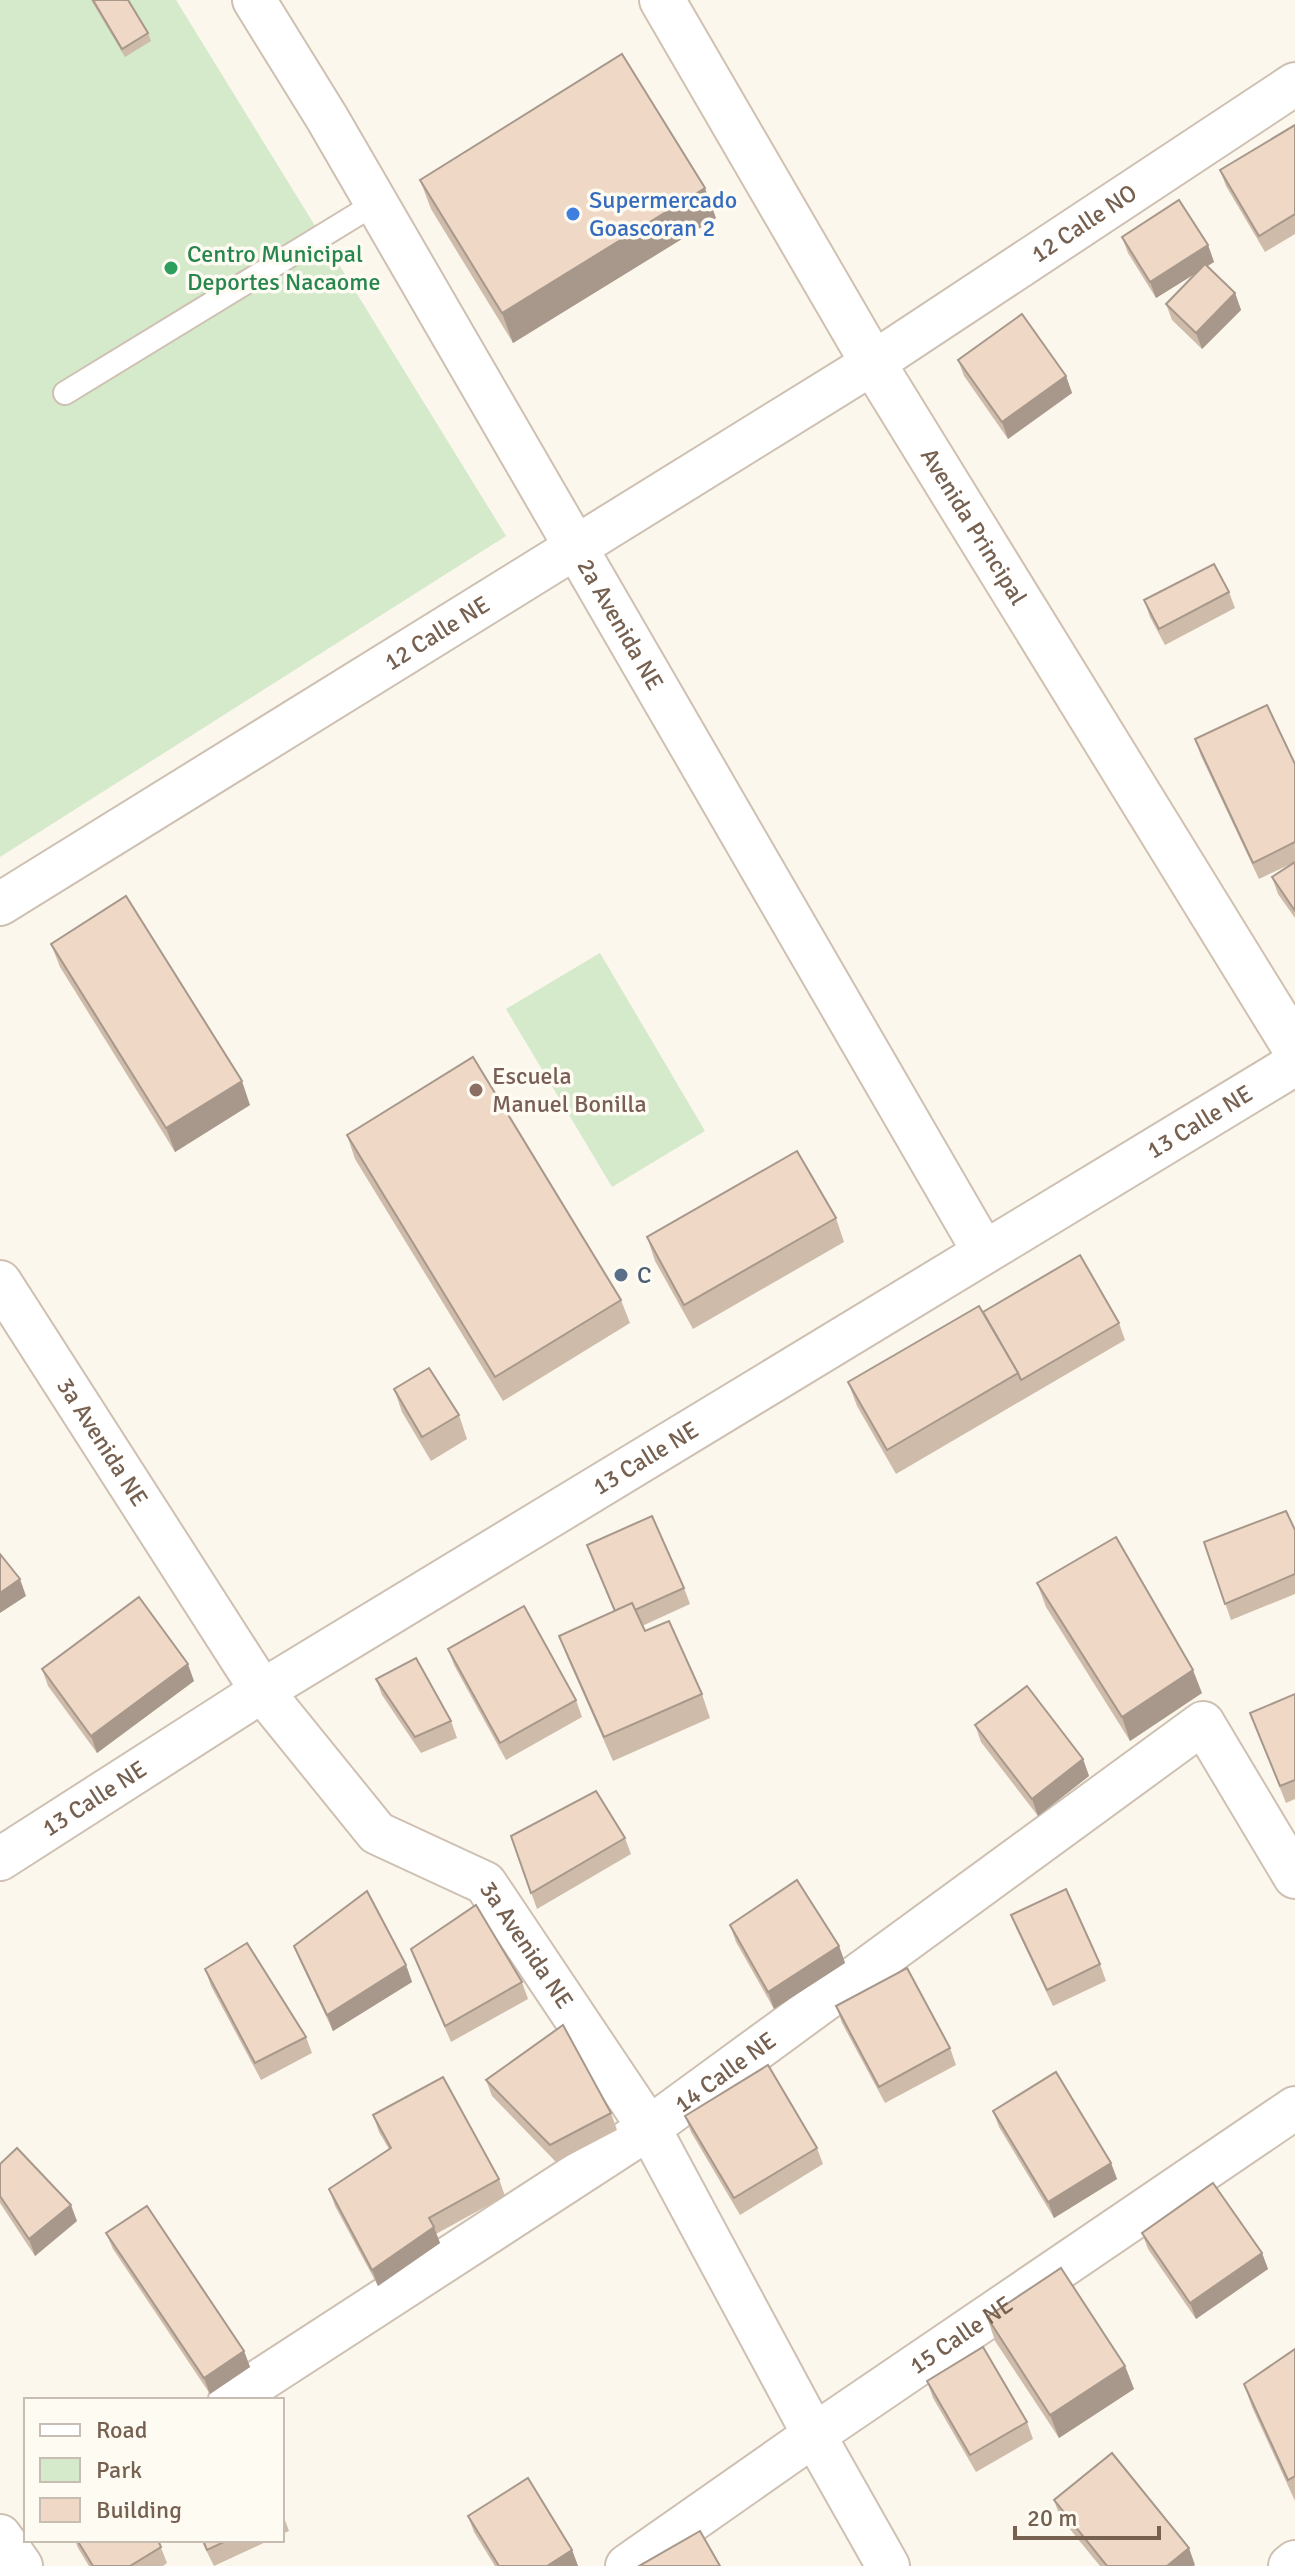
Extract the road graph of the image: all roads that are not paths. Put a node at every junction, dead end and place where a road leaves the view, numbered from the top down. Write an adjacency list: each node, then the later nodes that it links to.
1 (254, 0): 4 (street, 2a Avenida NE)
2 (662, 0): 5 (street, Avenida Principal)
3 (1295, 84): 5 (street, 12 Calle NO)
4 (376, 203): 6 (lane); 7 (street, 2a Avenida NE)
5 (873, 363): 7 (street, 12 Calle NE); 9 (street, Avenida Principal)
6 (65, 393)
7 (575, 546): 8 (street, 12 Calle NE); 11 (street, 2a Avenida NE)
8 (0, 904)
9 (1295, 1048)
10 (1295, 1064): 11 (street, 13 Calle NE)
11 (984, 1252): 13 (street, 13 Calle NE)
12 (0, 1282): 13 (street, 3a Avenida NE)
13 (262, 1691): 14 (street, 13 Calle NE); 17 (street, 3a Avenida NE)
14 (0, 1859)
15 (1295, 1877): 17 (street, 14 Calle NE)
16 (1295, 2108): 19 (street, 15 Calle NE)
17 (649, 2128): 18 (street, 14 Calle NE); 19 (street, 3a Avenida NE)
18 (233, 2398)
19 (814, 2435): 21 (street, 15 Calle NE); 22 (street, 3a Avenida NE)
20 (1295, 2562): 23 (street)
21 (627, 2566)
22 (888, 2566)
23 (1290, 2566)

